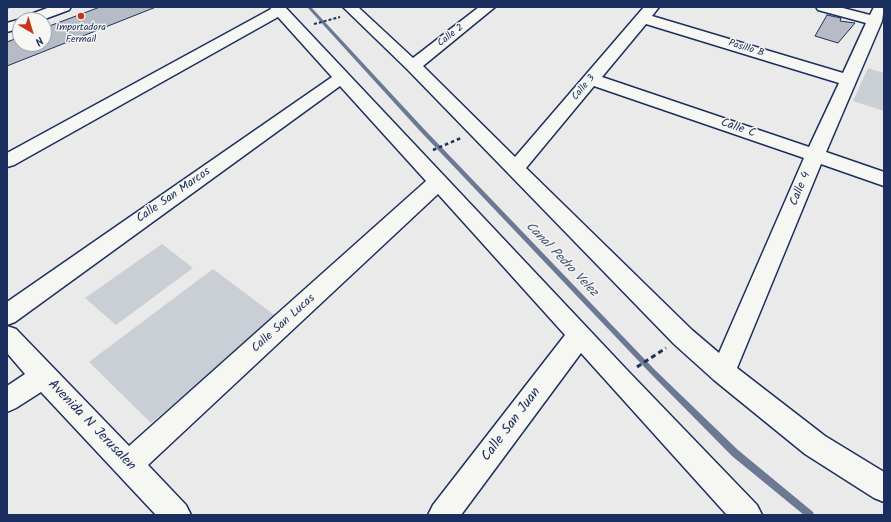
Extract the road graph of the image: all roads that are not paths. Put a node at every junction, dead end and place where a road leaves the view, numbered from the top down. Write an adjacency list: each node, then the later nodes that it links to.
1 (64, 7): 6 (main road)
2 (488, 7): 9 (main road, Calle 2)
3 (823, 7): 8 (main road)
4 (278, 8): 10 (main road); 14 (main road)
5 (347, 11): 9 (main road)
6 (50, 12)
7 (648, 12): 11 (main road, Calle 3); 12 (main road, Pasillo B)
8 (878, 14): 12 (main road, Calle 4)
9 (413, 66): 15 (main road)
10 (342, 77): 17 (main road); 18 (main road, Calle San Marcos)
11 (591, 79): 13 (main road, Calle C); 15 (main road, Calle 3)
12 (848, 80): 13 (main road, Calle 4)
13 (815, 155): 16 (main road, Calle C); 21 (main road, Calle 4)
14 (7, 161)
15 (516, 169): 21 (main road)
16 (884, 178)
17 (438, 182): 19 (main road); 24 (main road, Calle San Lucas)
18 (7, 315)
19 (580, 335): 27 (main road, Calle San Juan); 28 (main road)
20 (7, 336): 22 (main road, Avenida N Jerusalen)
21 (724, 372): 25 (main road)
22 (43, 376): 23 (main road); 24 (main road, Avenida N Jerusalen)
23 (7, 400)
24 (128, 465): 26 (main road, Avenida N Jerusalen)
25 (884, 488)
26 (176, 515)
27 (443, 515)
28 (747, 515)

